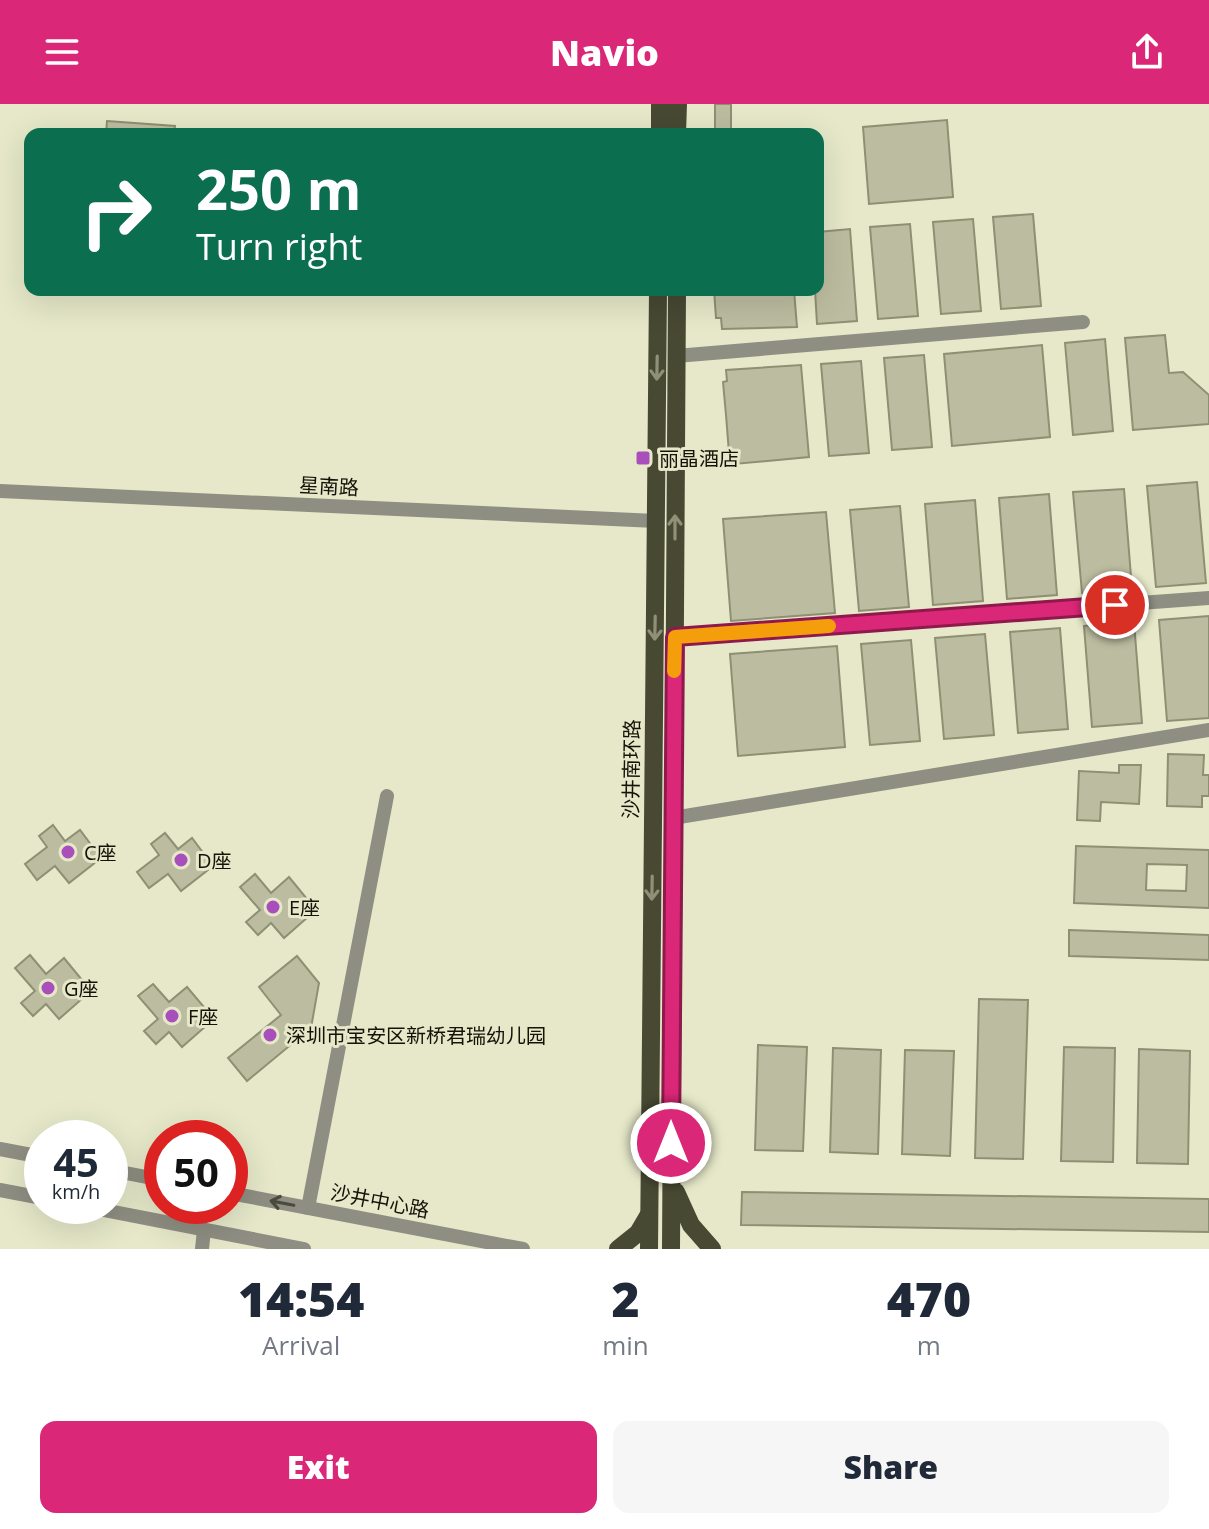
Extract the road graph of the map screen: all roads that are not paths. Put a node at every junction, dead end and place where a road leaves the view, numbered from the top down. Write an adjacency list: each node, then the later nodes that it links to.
1 (660, 104): 3 (main road)
2 (678, 104): 4 (main road)
3 (660, 128)
4 (677, 128)
5 (658, 296): 10 (main road, 沙井南环路, one-way to 10)
6 (677, 296): 8 (main road)
7 (1083, 322): 8 (street)
8 (676, 356): 12 (main road, one-way to 8)
9 (0, 491): 10 (street, 星南路)
10 (656, 521): 23 (main road, 沙井南环路, one-way to 23)
11 (1209, 598): 12 (street)
12 (675, 637): 15 (main road)
13 (1209, 730): 15 (street)
14 (387, 796): 22 (street)
15 (673, 818): 18 (main road)
16 (0, 1149): 17 (street)
17 (24, 1154)
18 (671, 1172): 31 (main road); 32 (main road)
19 (0, 1190): 20 (street)
20 (24, 1195)
21 (248, 1196): 22 (street, 沙井中心路, one-way to 21)
22 (308, 1208): 28 (street, 沙井中心路)
23 (649, 1213): 29 (main road); 30 (main road, 沙井南环路)
24 (128, 1215): 25 (street)
25 (204, 1230): 26 (street); 27 (street)
26 (202, 1249)
27 (304, 1249)
28 (523, 1249)
29 (618, 1249)
30 (649, 1249)
31 (671, 1249)
32 (712, 1249)

